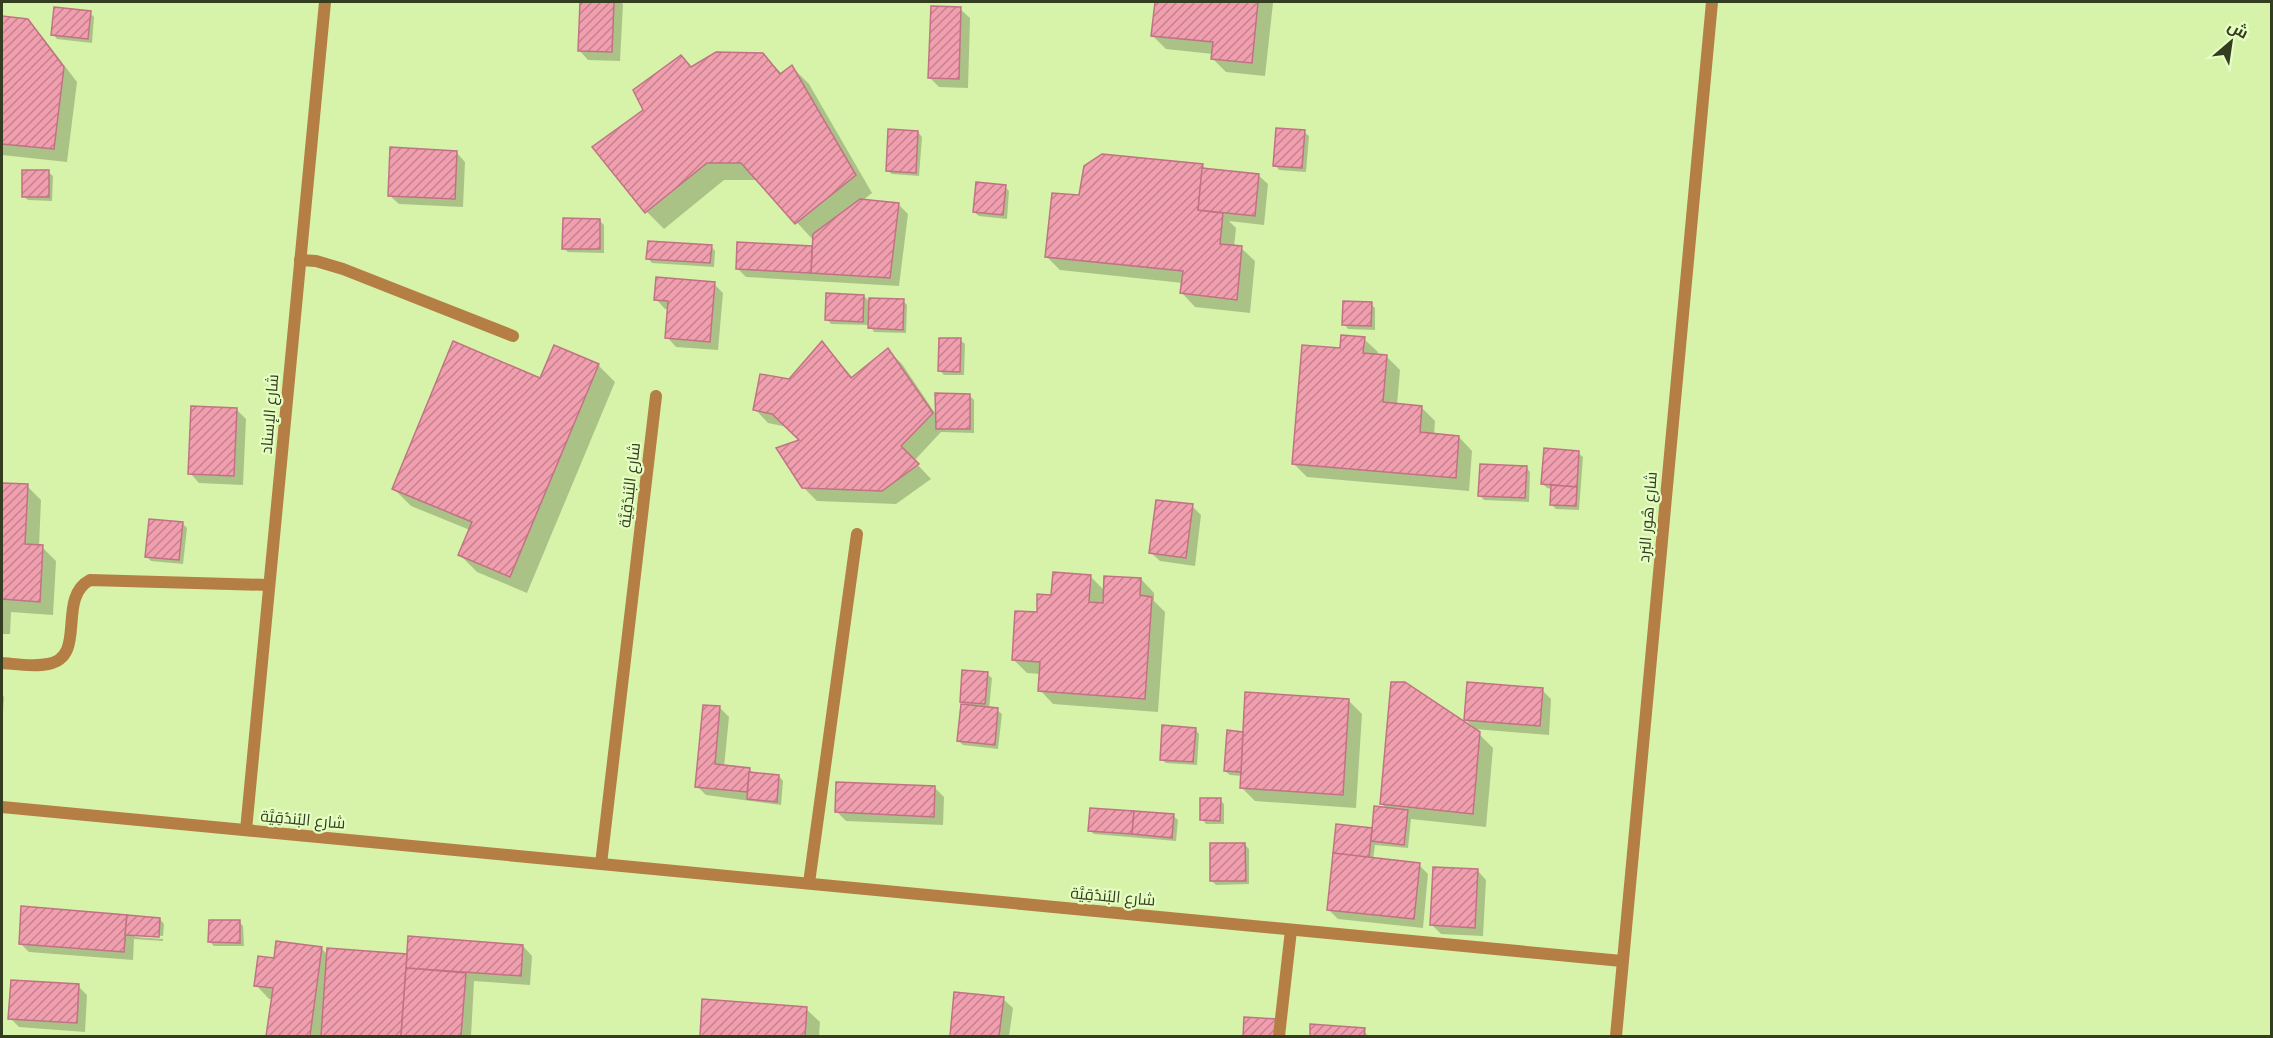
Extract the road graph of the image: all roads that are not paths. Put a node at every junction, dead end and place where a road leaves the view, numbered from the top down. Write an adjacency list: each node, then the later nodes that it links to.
1 (325, 2): 3 (street, شارع الإسناد)
2 (1712, 2): 14 (street, شارع هُور البَرد)
3 (300, 260): 4 (street); 7 (street, شارع الإسناد)
4 (513, 336)
5 (656, 396): 11 (street, شارع البُندُقِيَّة)
6 (858, 534): 12 (street)
7 (270, 585): 8 (street); 10 (street, شارع الإسناد)
8 (2, 663)
9 (2, 807): 10 (street, شارع البُندُقِيَّة)
10 (246, 830): 11 (street, شارع البُندُقِيَّة)
11 (601, 864): 12 (street, شارع البُندُقِيَّة)
12 (809, 884): 13 (street, شارع البُندُقِيَّة)
13 (1291, 930): 14 (street, شارع البُندُقِيَّة); 15 (street)
14 (1622, 961): 16 (street, شارع هُور البَرد)
15 (1279, 1036)
16 (1616, 1036)

